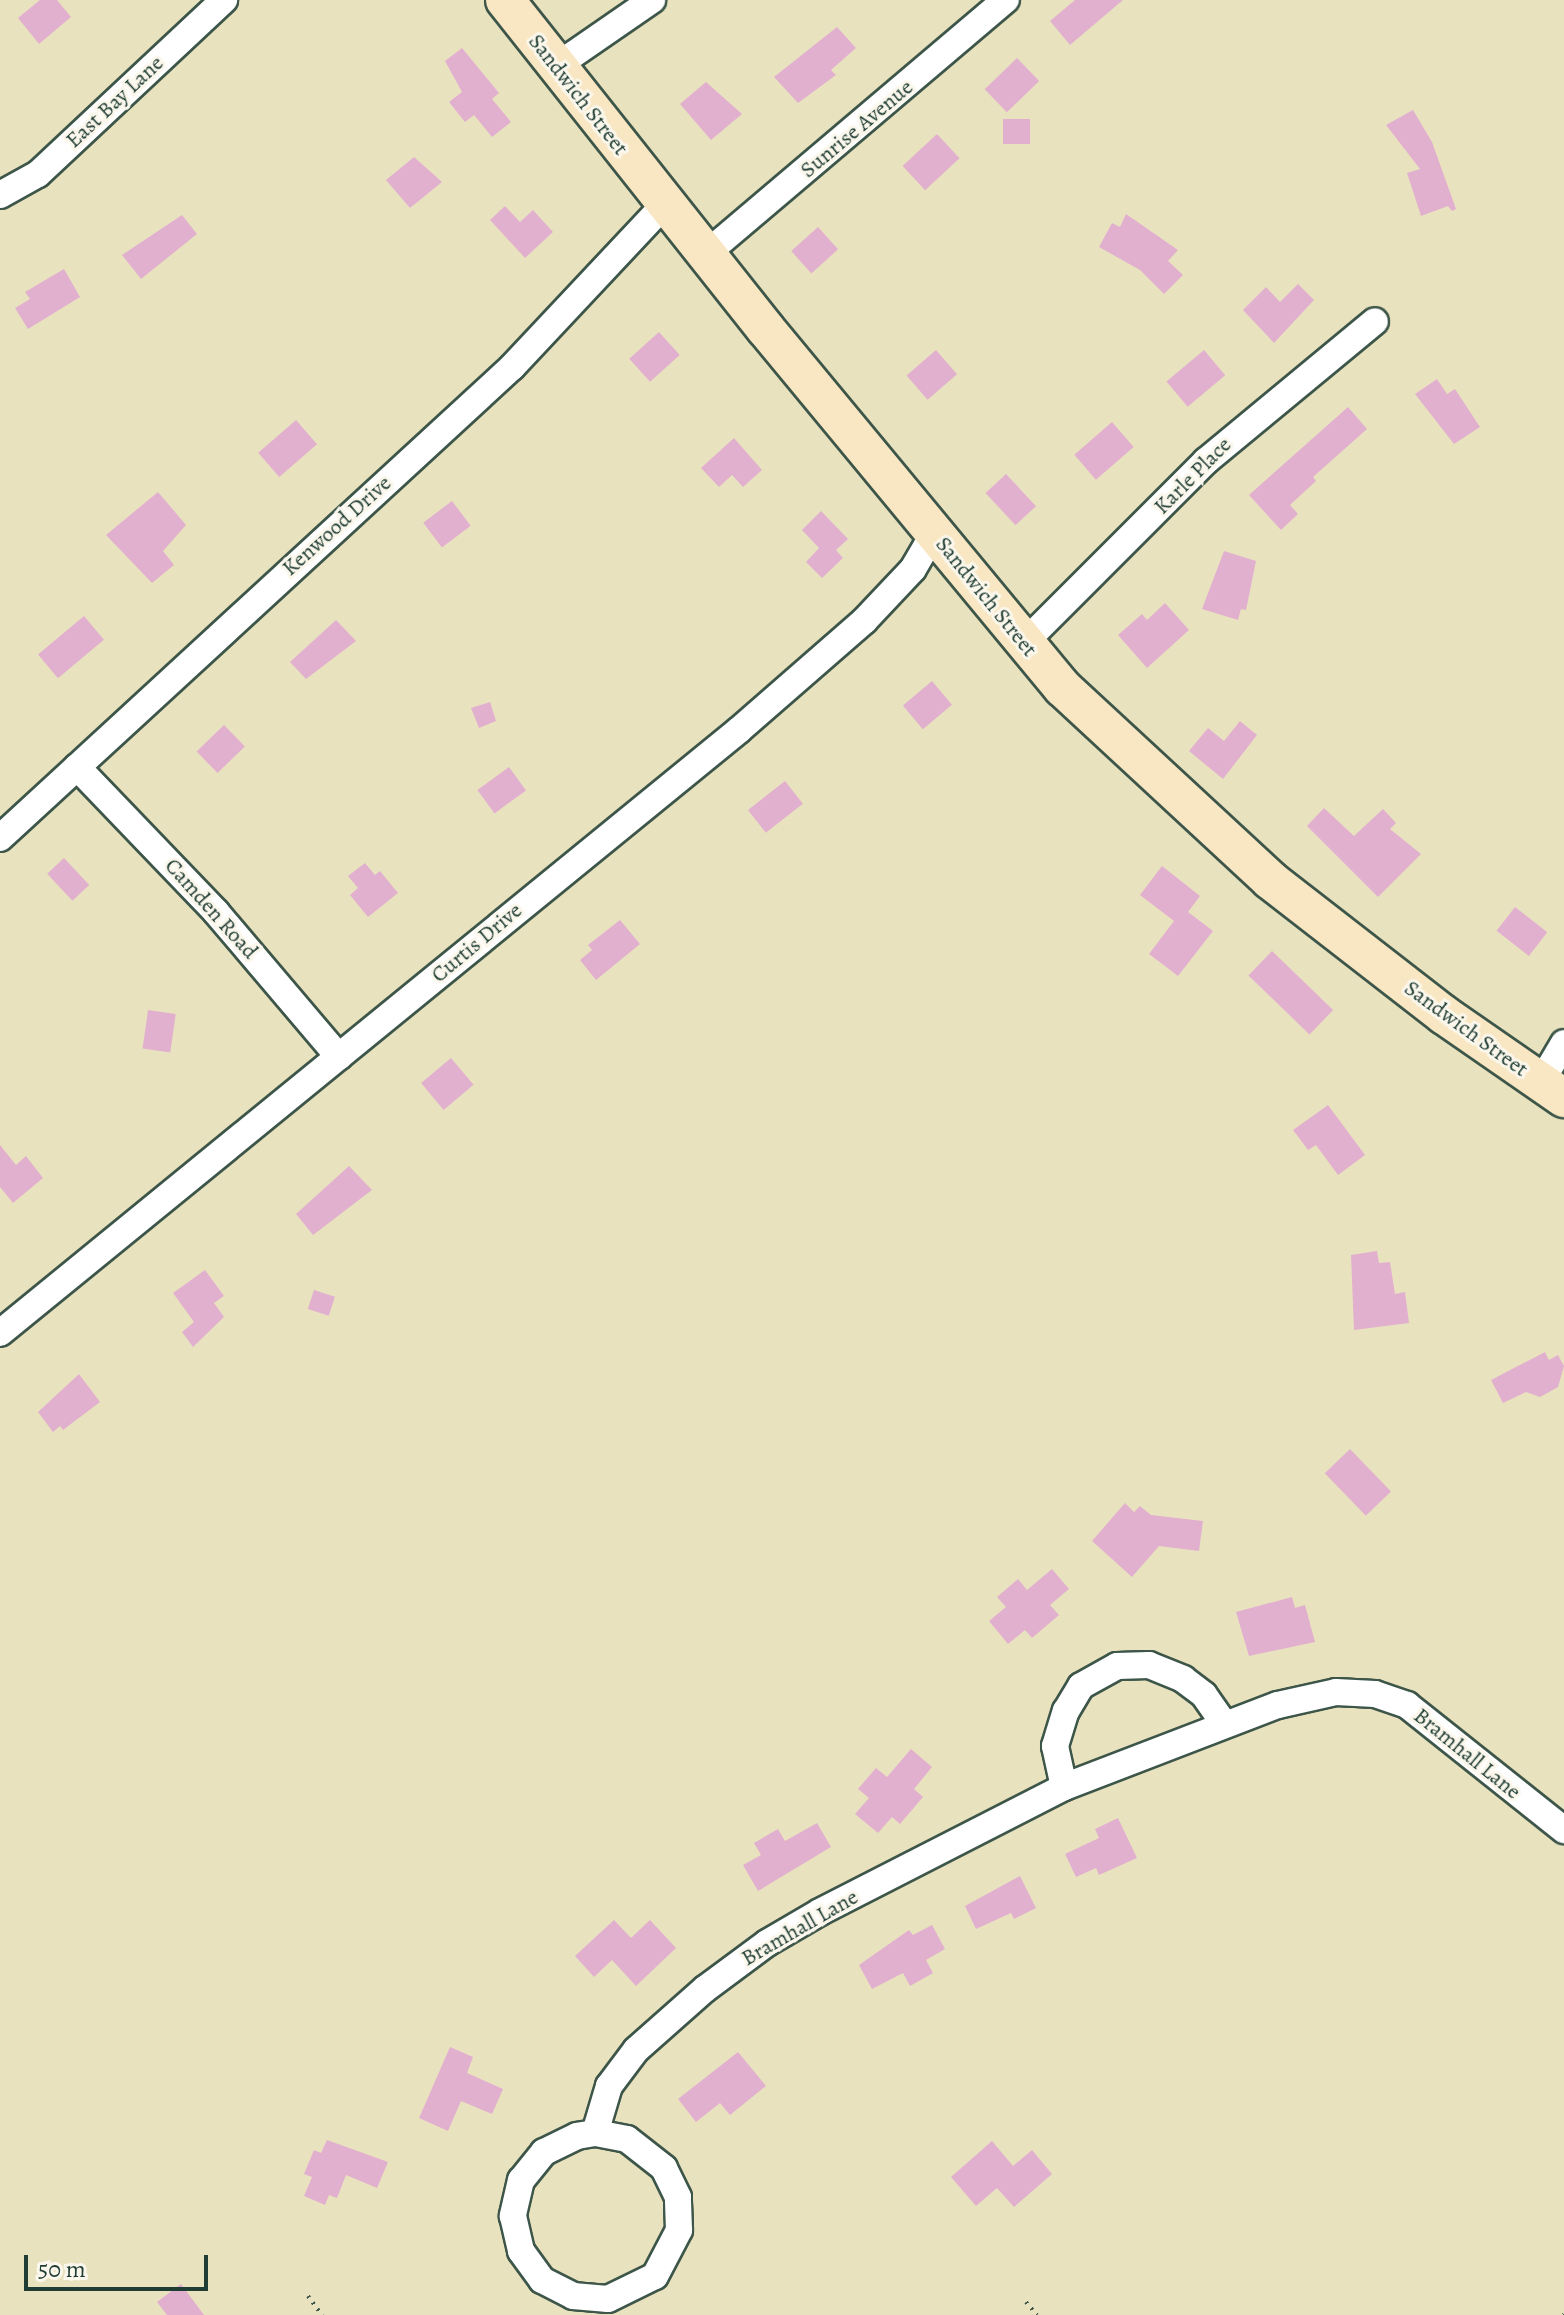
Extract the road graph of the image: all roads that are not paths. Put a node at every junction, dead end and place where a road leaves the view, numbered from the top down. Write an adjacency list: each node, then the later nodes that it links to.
1 (224, 0): 6 (street, East Bay Lane)
2 (505, 0): 5 (street, Sandwich Street)
3 (652, 0): 5 (street)
4 (1006, 0): 8 (street, Sunrise Avenue)
5 (555, 67): 7 (street, Sandwich Street)
6 (0, 195)
7 (665, 204): 8 (street, Sandwich Street); 12 (street, Kenwood Drive)
8 (706, 254): 10 (street, Sandwich Street)
9 (1375, 321): 11 (street, Karle Place)
10 (934, 533): 11 (street, Sandwich Street); 15 (street, Curtis Drive)
11 (1023, 644): 16 (street, Sandwich Street)
12 (77, 767): 13 (street, Kenwood Drive); 15 (street, Camden Road)
13 (0, 838)
14 (1564, 1043): 16 (street)
15 (339, 1057): 17 (street, Curtis Drive)
16 (1552, 1090)
17 (0, 1333)
18 (1224, 1724): 19 (street, Bramhall Lane); 19 (street); 20 (street, Bramhall Lane)
19 (1064, 1787): 21 (street, Bramhall Lane)
20 (1564, 1830)
21 (595, 2133): 21 (street)

